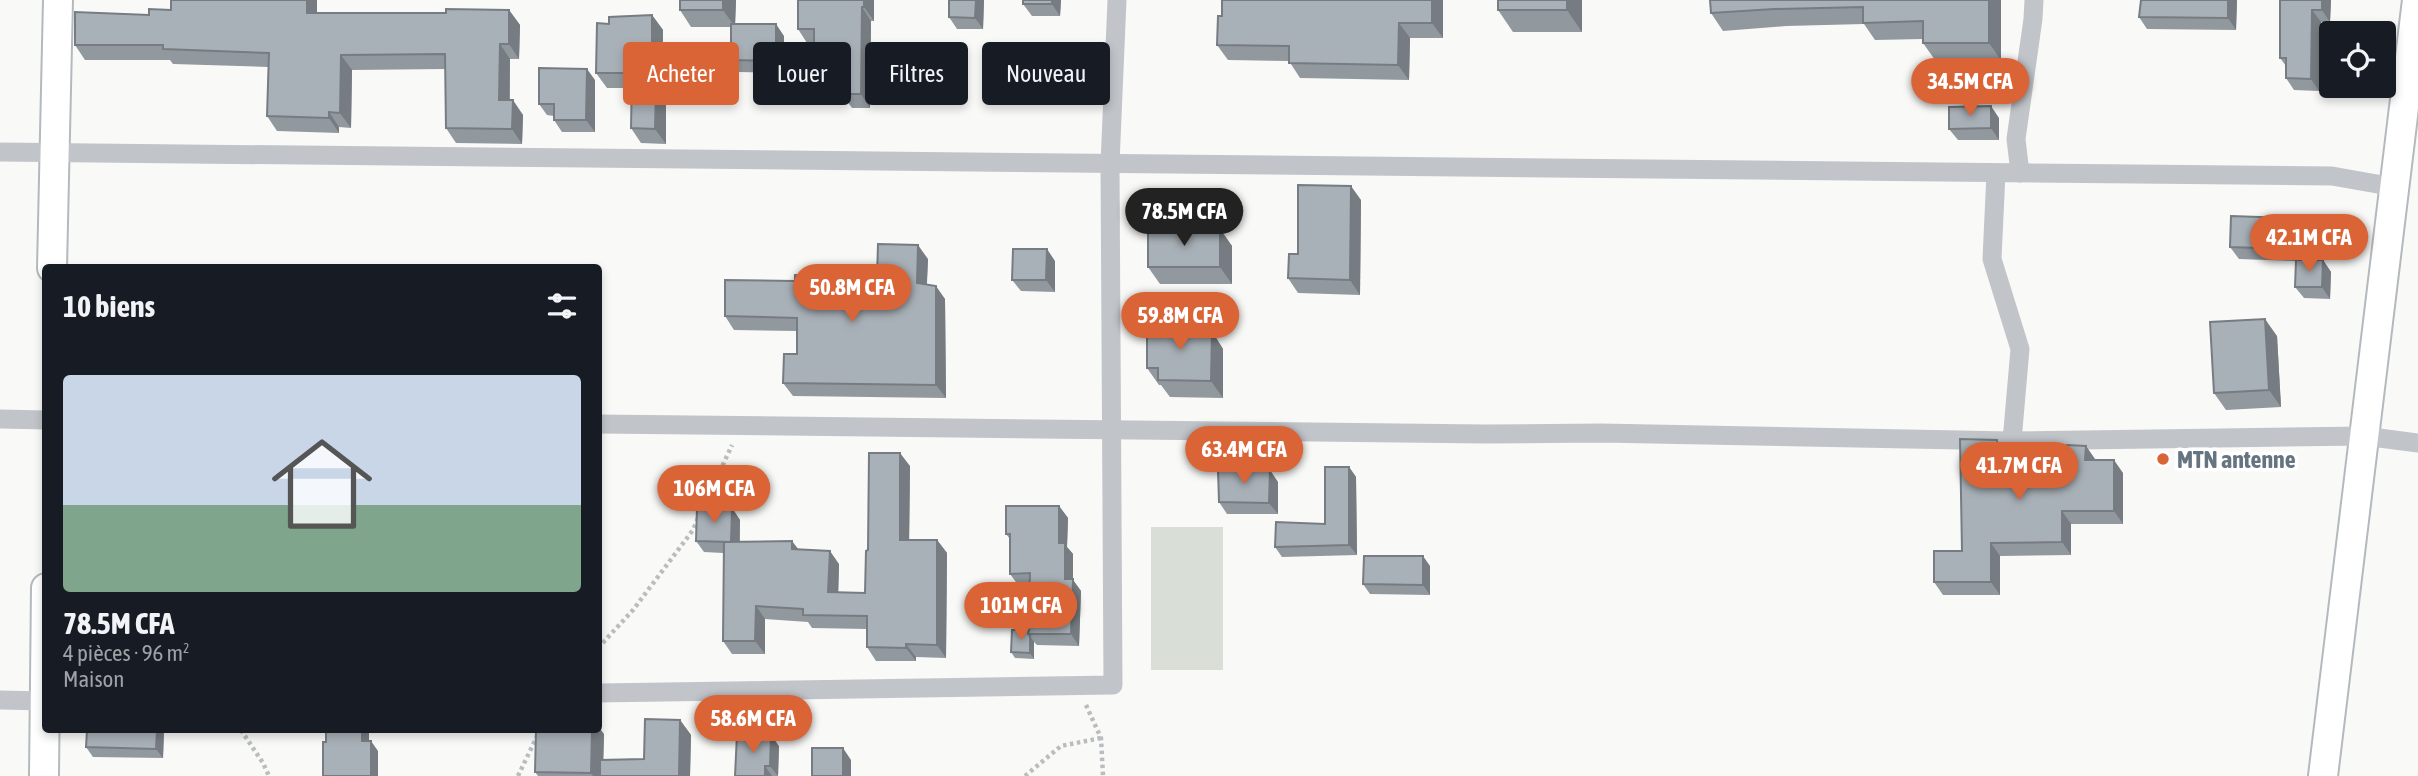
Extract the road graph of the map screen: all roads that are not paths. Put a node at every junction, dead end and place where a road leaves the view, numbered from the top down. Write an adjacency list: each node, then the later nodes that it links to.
1 (58, 0): 6 (street)
2 (1117, 0): 7 (street)
3 (2034, 0): 9 (street)
4 (2417, 0): 10 (street)
5 (0, 152): 6 (street)
6 (54, 153): 7 (street); 11 (street)
7 (1110, 164): 8 (street); 15 (street)
8 (1996, 173): 9 (street); 17 (street)
9 (2020, 173): 10 (street)
10 (2394, 187): 16 (street)
11 (51, 264)
12 (0, 419): 13 (street)
13 (42, 420)
14 (602, 424): 15 (street)
15 (1113, 428): 17 (street); 19 (street)
16 (2364, 436): 17 (street); 18 (street); 24 (street)
17 (2012, 441)
18 (2418, 443)
19 (602, 693)
20 (0, 700): 21 (street)
21 (42, 701)
22 (45, 733): 23 (street)
23 (44, 776)
24 (2323, 776)

